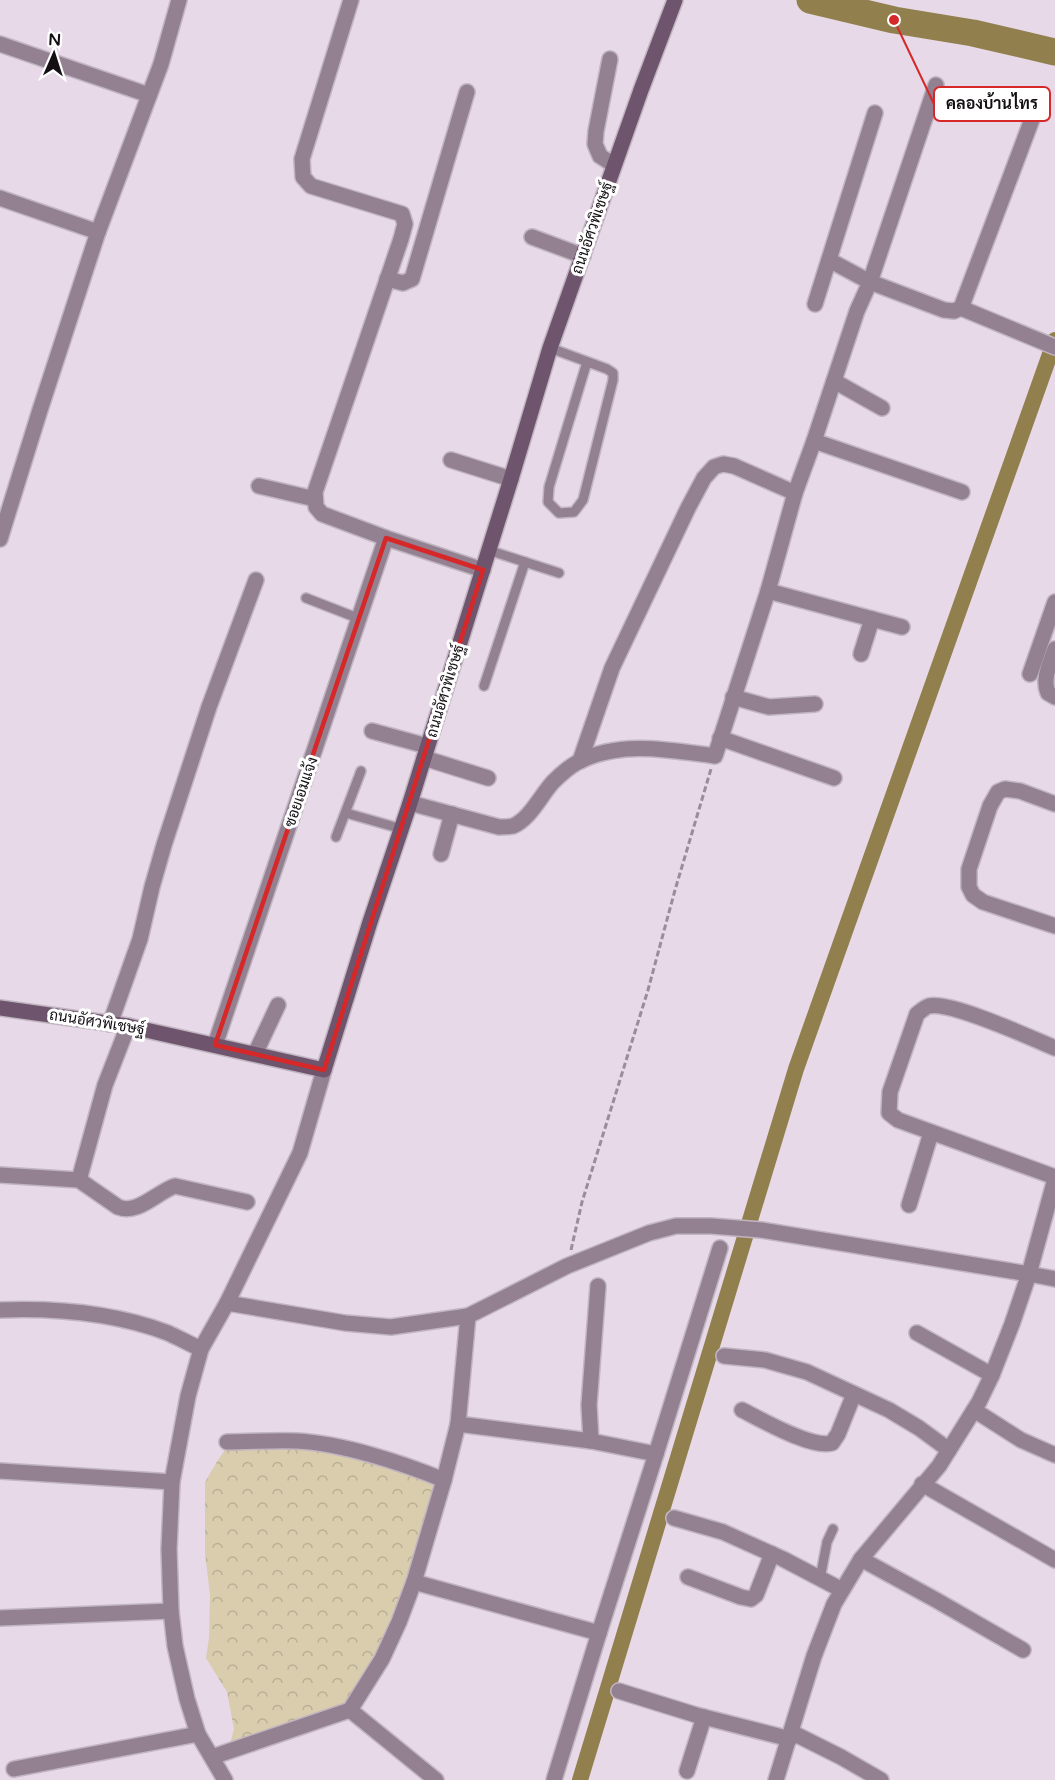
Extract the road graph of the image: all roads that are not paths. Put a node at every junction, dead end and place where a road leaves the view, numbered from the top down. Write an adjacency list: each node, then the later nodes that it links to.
1 (179, 0): 8 (street)
2 (351, 0): 17 (street)
3 (675, 0): 11 (street, ถนนอัศวพิเชษฐ์)
4 (0, 44): 8 (street)
5 (610, 59): 11 (street)
6 (936, 85): 18 (street)
7 (467, 92): 17 (street)
8 (149, 95): 13 (street)
9 (875, 112): 16 (street)
10 (1034, 114): 20 (street)
11 (614, 165): 15 (street, ถนนอัศวพิเชษฐ์)
12 (0, 198): 13 (street)
13 (98, 232): 33 (street)
14 (532, 237): 15 (street)
15 (583, 256): 22 (street, ถนนอัศวพิเชษฐ์)
16 (829, 260): 18 (street); 19 (street)
17 (387, 279): 32 (street)
18 (870, 282): 20 (street); 24 (street)
19 (815, 304)
20 (961, 309): 21 (street)
21 (1055, 347)
22 (550, 348): 23 (lane); 28 (street, ถนนอัศวพิเชษฐ์)
23 (587, 362): 23 (lane)
24 (834, 381): 25 (street); 26 (street)
25 (882, 408)
26 (814, 441): 30 (street); 31 (street)
27 (451, 459): 28 (street)
28 (511, 479): 35 (street, ถนนอัศวพิเชษฐ์)
29 (259, 486): 32 (street)
30 (962, 492)
31 (795, 493): 40 (street); 56 (street)
32 (315, 499): 34 (street)
33 (1, 531)
34 (386, 538): 37 (street); 43 (street, ซอยเอมแจ้ง)
35 (488, 550): 36 (lane); 37 (street, ถนนอัศวพิเชษฐ์)
36 (525, 562): 38 (lane); 49 (lane)
37 (483, 570): 55 (street, ถนนอัศวพิเชษฐ์)
38 (559, 573)
39 (256, 580): 70 (street)
40 (768, 591): 44 (street); 50 (street)
41 (306, 598): 43 (lane)
42 (1055, 602): 48 (street)
43 (360, 619): 72 (street, ซอยเอมแจ้ง)
44 (872, 619): 45 (street); 47 (street)
45 (902, 627)
46 (1055, 649): 51 (street)
47 (861, 654)
48 (1030, 674)
49 (484, 686)
50 (733, 697): 52 (street); 54 (street)
51 (1055, 697)
52 (815, 704)
53 (372, 731): 55 (street)
54 (720, 738): 56 (street); 59 (street)
55 (426, 752): 58 (street); 60 (street, ถนนอัศวพิเชษฐ์)
56 (580, 761): 63 (street)
57 (361, 771): 62 (lane)
58 (488, 778)
59 (834, 778)
60 (410, 803): 63 (street); 64 (street, ถนนอัศวพิเชษฐ์)
61 (1055, 804): 67 (street)
62 (346, 813): 64 (lane); 65 (lane)
63 (452, 814): 66 (street)
64 (402, 829): 75 (street, ถนนอัศวพิเชษฐ์)
65 (336, 837)
66 (441, 854)
67 (1055, 926)
68 (278, 1005): 74 (street)
69 (0, 1008): 70 (street, ถนนอัศวพิเชษฐ์)
70 (110, 1024): 71 (street, ถนนอัศวพิเชษฐ์)
71 (128, 1026): 72 (street, ถนนอัศวพิเชษฐ์); 79 (street)
72 (214, 1045): 74 (street, ถนนอัศวพิเชษฐ์)
73 (1055, 1048): 76 (street)
74 (255, 1054): 75 (street, ถนนอัศวพิเชษฐ์)
75 (324, 1070): 86 (street)
76 (931, 1133): 78 (street); 81 (street)
77 (0, 1175): 79 (street)
78 (1055, 1178): 83 (street)
79 (79, 1179): 80 (street)
80 (247, 1202)
81 (909, 1205)
82 (720, 1248): 100 (street)
83 (1029, 1274): 84 (street); 88 (street); 92 (street)
84 (1055, 1279)
85 (598, 1286): 97 (street)
86 (227, 1303): 88 (street); 90 (street)
87 (0, 1310): 90 (street)
88 (468, 1316): 96 (street)
89 (917, 1333): 92 (street)
90 (201, 1349): 104 (street)
91 (724, 1356): 93 (street)
92 (992, 1375): 95 (street)
93 (854, 1394): 94 (street); 99 (street)
94 (742, 1410)
95 (974, 1410): 99 (street); 101 (street)
96 (458, 1424): 97 (street); 103 (street)
97 (591, 1441): 100 (street)
98 (226, 1442): 103 (street)
99 (949, 1450): 105 (street)
100 (656, 1454): 117 (street)
101 (1055, 1455)
102 (0, 1471): 104 (street)
103 (444, 1479): 113 (street)
104 (172, 1482): 115 (street)
105 (922, 1484): 109 (street); 110 (street)
106 (674, 1518): 108 (street)
107 (833, 1529): 112 (lane)
108 (772, 1554): 111 (street); 112 (street)
109 (861, 1559): 114 (street); 118 (street)
110 (1055, 1560)
111 (688, 1577)
112 (820, 1579): 114 (street)
113 (414, 1582): 117 (street); 120 (street)
114 (842, 1590): 123 (street)
115 (171, 1611): 116 (street); 122 (street)
116 (0, 1618)
117 (599, 1633): 129 (street)
118 (1023, 1650)
119 (619, 1691): 121 (street)
120 (350, 1710): 124 (street); 128 (street)
121 (704, 1717): 123 (street); 126 (street)
122 (198, 1734): 124 (street); 125 (street)
123 (790, 1735): 130 (street); 131 (street)
124 (212, 1757): 127 (street)
125 (14, 1769)
126 (687, 1771)
127 (225, 1780)
128 (436, 1780)
129 (554, 1780)
130 (776, 1780)
131 (881, 1780)

